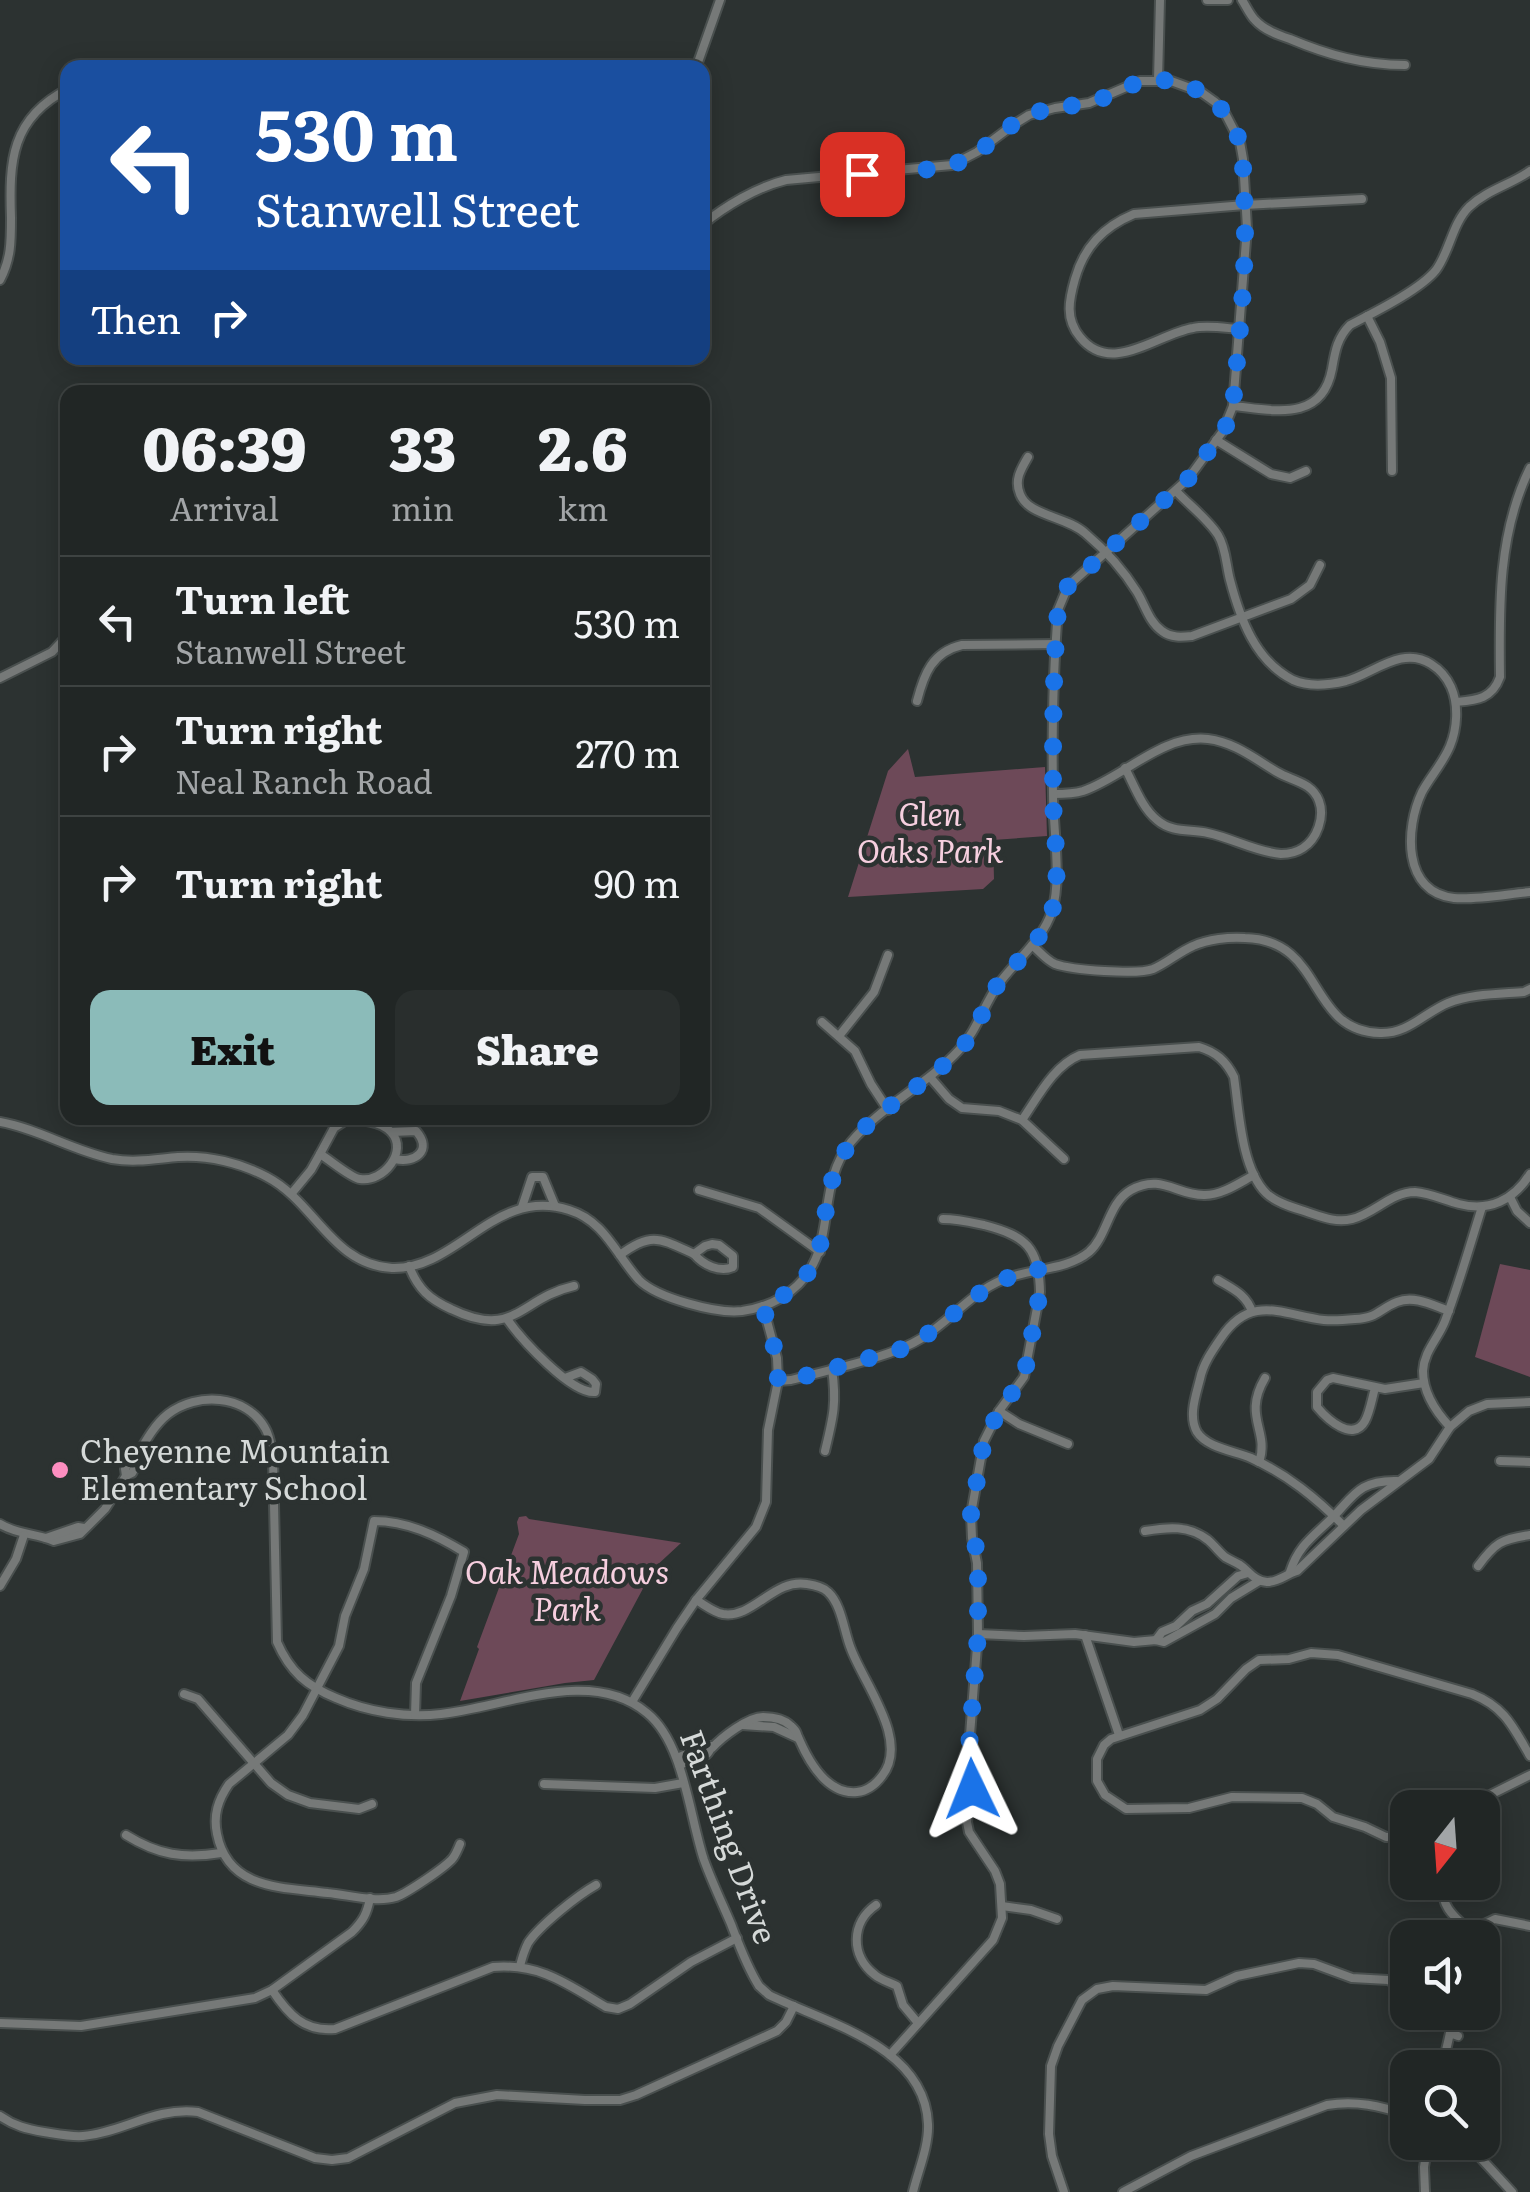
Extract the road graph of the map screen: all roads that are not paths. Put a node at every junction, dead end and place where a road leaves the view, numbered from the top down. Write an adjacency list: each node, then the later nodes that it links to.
1 (720, 0): 6 (street)
2 (1160, 0): 8 (street)
3 (1207, 0): 4 (street)
4 (1228, 0)
5 (1242, 0): 7 (street)
6 (699, 60)
7 (1406, 64)
8 (1158, 80): 12 (street); 13 (street)
9 (60, 93): 14 (street)
10 (1530, 171): 15 (street)
11 (1362, 199): 12 (street)
12 (1245, 205): 16 (street); 16 (street)
13 (710, 214)
14 (0, 280)
15 (1366, 316): 17 (street); 22 (street)
16 (1239, 329): 17 (street)
17 (1233, 406): 18 (street)
18 (1216, 440): 21 (street); 23 (street)
19 (1028, 457): 24 (street)
20 (1530, 468): 31 (street)
21 (1306, 471)
22 (1392, 471)
23 (1176, 490): 24 (street); 26 (street)
24 (1104, 552): 26 (street); 28 (street)
25 (1320, 565): 26 (street)
26 (1242, 618): 31 (street)
27 (60, 644): 29 (street)
28 (1055, 644): 30 (street); 33 (street)
29 (0, 678)
30 (917, 701)
31 (1456, 702): 34 (street)
32 (1125, 768): 32 (street); 33 (street)
33 (1053, 794): 35 (street)
34 (1530, 892)
35 (1032, 944): 37 (street); 40 (street)
36 (888, 955): 39 (street)
37 (1530, 989)
38 (822, 1022): 39 (street)
39 (839, 1036): 41 (street)
40 (930, 1077): 41 (street); 42 (street)
41 (888, 1110): 60 (street)
42 (1022, 1120): 49 (street); 51 (street)
43 (0, 1122): 53 (street)
44 (338, 1125): 47 (street)
45 (381, 1125): 46 (street)
46 (392, 1132): 48 (street); 48 (street)
47 (320, 1154): 48 (street); 53 (street)
48 (395, 1158)
49 (1064, 1159)
50 (1530, 1174): 54 (street)
51 (1254, 1175): 56 (street); 64 (street)
52 (700, 1190): 60 (street)
53 (292, 1193): 63 (street)
54 (1510, 1198): 56 (street); 59 (street)
55 (555, 1206): 57 (street); 57 (street); 62 (street)
56 (1482, 1207): 68 (street)
57 (522, 1208): 63 (street)
58 (943, 1219): 64 (street)
59 (1530, 1223)
60 (820, 1252): 67 (street)
61 (694, 1254): 61 (street); 62 (street)
62 (620, 1255): 67 (street)
63 (409, 1266): 70 (street)
64 (1038, 1269): 71 (street); 78 (street)
65 (1218, 1280): 69 (street)
66 (574, 1286): 70 (street)
67 (763, 1306): 74 (street)
68 (1448, 1310): 69 (street); 75 (street)
69 (1252, 1312): 83 (street)
70 (507, 1319): 72 (street)
71 (832, 1369): 74 (street); 81 (street)
72 (565, 1378)
73 (1265, 1378): 83 (street)
74 (778, 1381): 99 (street)
75 (1424, 1383): 76 (street); 79 (street)
76 (1375, 1388): 76 (street)
77 (1530, 1402): 79 (street)
78 (999, 1411): 80 (street); 100 (street)
79 (1454, 1424): 85 (street)
80 (1068, 1444)
81 (825, 1451)
82 (1500, 1461): 84 (street)
83 (1259, 1462): 86 (street)
84 (1530, 1462)
85 (1397, 1482): 86 (street); 88 (street)
86 (1334, 1516): 88 (street); 93 (street)
87 (0, 1525): 90 (street, Farthing Drive)
88 (1344, 1526): 93 (street)
89 (1146, 1531): 94 (street)
90 (24, 1535): 96 (street); 103 (street, Farthing Drive)
91 (1530, 1535): 92 (street)
92 (1478, 1566)
93 (1290, 1572): 95 (street)
94 (1248, 1573): 95 (street); 97 (street)
95 (1259, 1580): 98 (street)
96 (0, 1586)
97 (1223, 1588): 98 (street); 102 (street)
98 (1231, 1598): 102 (street)
99 (696, 1600): 105 (street); 109 (street)
100 (978, 1634): 101 (street); 123 (street)
101 (1086, 1636): 102 (street); 107 (street)
102 (1156, 1640)
103 (316, 1690): 106 (street, Farthing Drive); 106 (street); 110 (street)
104 (184, 1694): 110 (street)
105 (632, 1702): 106 (street, Farthing Drive); 109 (street, Farthing Drive)
106 (415, 1715)
107 (1119, 1735): 108 (street); 117 (street)
108 (1530, 1756)
109 (678, 1762): 112 (street, Farthing Drive)
110 (253, 1763): 115 (street); 119 (street)
111 (1530, 1774): 114 (street)
112 (683, 1783): 113 (street); 127 (street, Farthing Drive)
113 (544, 1784)
114 (1499, 1790)
115 (372, 1804)
116 (126, 1835): 119 (street)
117 (1390, 1837)
118 (460, 1844): 121 (street)
119 (221, 1853): 121 (street)
120 (596, 1885): 128 (street)
121 (370, 1898): 130 (street)
122 (876, 1905): 132 (street)
123 (1002, 1906): 124 (street); 132 (street)
124 (1057, 1919)
125 (1500, 1920): 126 (street)
126 (1530, 1926)
127 (737, 1938): 128 (street); 131 (street, Farthing Drive)
128 (520, 1966): 130 (street)
129 (1390, 1981): 140 (street)
130 (272, 1990): 133 (street)
131 (794, 2006): 134 (street, Farthing Drive); 136 (street)
132 (918, 2022): 134 (street)
133 (0, 2023)
134 (890, 2055): 139 (street, Farthing Drive)
135 (1390, 2111): 141 (street)
136 (0, 2116)
137 (1425, 2160): 142 (street)
138 (1483, 2160): 143 (street)
139 (912, 2192)
140 (1064, 2192)
141 (1123, 2192)
142 (1425, 2192)
143 (1512, 2192)

